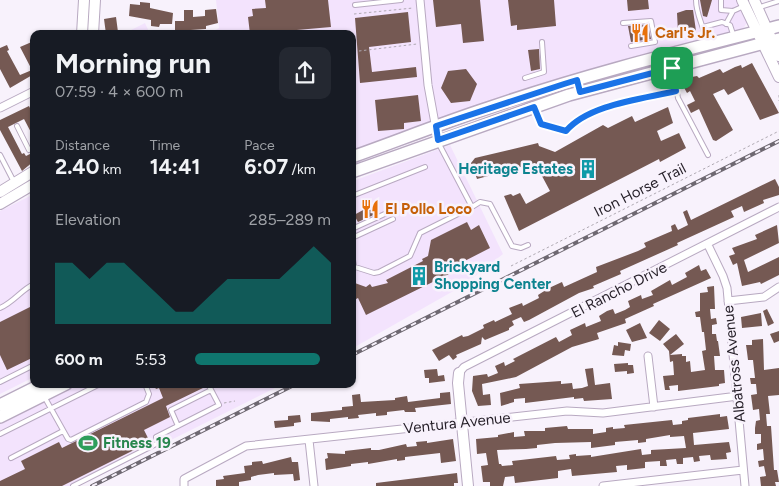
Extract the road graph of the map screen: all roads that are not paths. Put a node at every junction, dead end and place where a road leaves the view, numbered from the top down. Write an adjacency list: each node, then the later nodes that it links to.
1 (84, 0): 16 (main road)
2 (95, 0): 17 (main road)
3 (401, 0): 9 (lane)
4 (420, 0): 34 (street)
5 (696, 0): 14 (lane)
6 (721, 0): 10 (lane)
7 (779, 1): 8 (lane)
8 (750, 3): 11 (lane); 15 (main road)
9 (355, 5)
10 (721, 10): 11 (lane); 13 (lane)
11 (733, 11): 13 (lane)
12 (623, 23): 22 (lane)
13 (724, 23): 14 (lane); 18 (lane)
14 (702, 25): 21 (lane)
15 (768, 28): 18 (main road); 20 (main road)
16 (82, 30)
17 (92, 30)
18 (734, 37): 21 (main road)
19 (542, 42): 25 (lane)
20 (771, 42): 23 (main road); 24 (main road); 26 (main road)
21 (706, 44): 27 (main road)
22 (631, 46)
23 (779, 56)
24 (672, 68): 28 (lane); 29 (main road)
25 (525, 78)
26 (779, 78)
27 (577, 80): 29 (lane); 34 (main road)
28 (676, 91): 32 (lane); 38 (lane)
29 (580, 92): 32 (main road)
30 (30, 93): 31 (street)
31 (0, 107)
32 (534, 107): 35 (main road)
33 (17, 126): 36 (lane)
34 (436, 126): 35 (street); 39 (main road)
35 (438, 140): 43 (main road); 50 (lane)
36 (30, 150)
37 (0, 155): 40 (lane)
38 (708, 155)
39 (356, 156)
40 (5, 165): 41 (lane); 45 (lane)
41 (0, 167)
42 (425, 167): 48 (lane)
43 (356, 171)
44 (30, 174): 45 (main road)
45 (15, 184): 47 (main road)
46 (30, 186): 49 (main road)
47 (2, 189)
48 (356, 194)
49 (0, 204)
50 (472, 207): 56 (lane); 58 (lane)
51 (779, 207): 57 (street, El Rancho Drive)
52 (389, 212): 54 (lane)
53 (392, 219): 55 (lane)
54 (356, 228)
55 (356, 236)
56 (528, 244)
57 (708, 245): 61 (street, Albatross Avenue); 65 (street, El Rancho Drive)
58 (356, 267)
59 (30, 286): 62 (lane)
60 (779, 288): 61 (street)
61 (728, 301): 71 (street, Albatross Avenue)
62 (0, 308)
63 (648, 356): 73 (street)
64 (30, 367): 66 (lane)
65 (459, 373): 76 (main road)
66 (0, 382)
67 (41, 388): 72 (main road); 74 (lane); 75 (main road)
68 (92, 388): 74 (lane)
69 (147, 388): 78 (lane)
70 (211, 390): 77 (lane); 77 (lane)
71 (738, 396): 73 (street, Ventura Avenue); 82 (street, Albatross Avenue)
72 (0, 405)
73 (654, 407): 76 (street, Ventura Avenue)
74 (50, 409): 78 (lane); 79 (lane)
75 (0, 417)
76 (461, 422): 80 (street, Ventura Avenue); 86 (main road)
77 (178, 426): 84 (lane)
78 (63, 431): 81 (lane)
79 (0, 434)
80 (309, 440): 83 (street, Ventura Avenue); 85 (street)
81 (10, 458)
82 (744, 470): 87 (street); 88 (street, Albatross Avenue)
83 (184, 483)
84 (73, 486)
85 (314, 486)
86 (468, 486)
87 (603, 486)
88 (745, 486)

